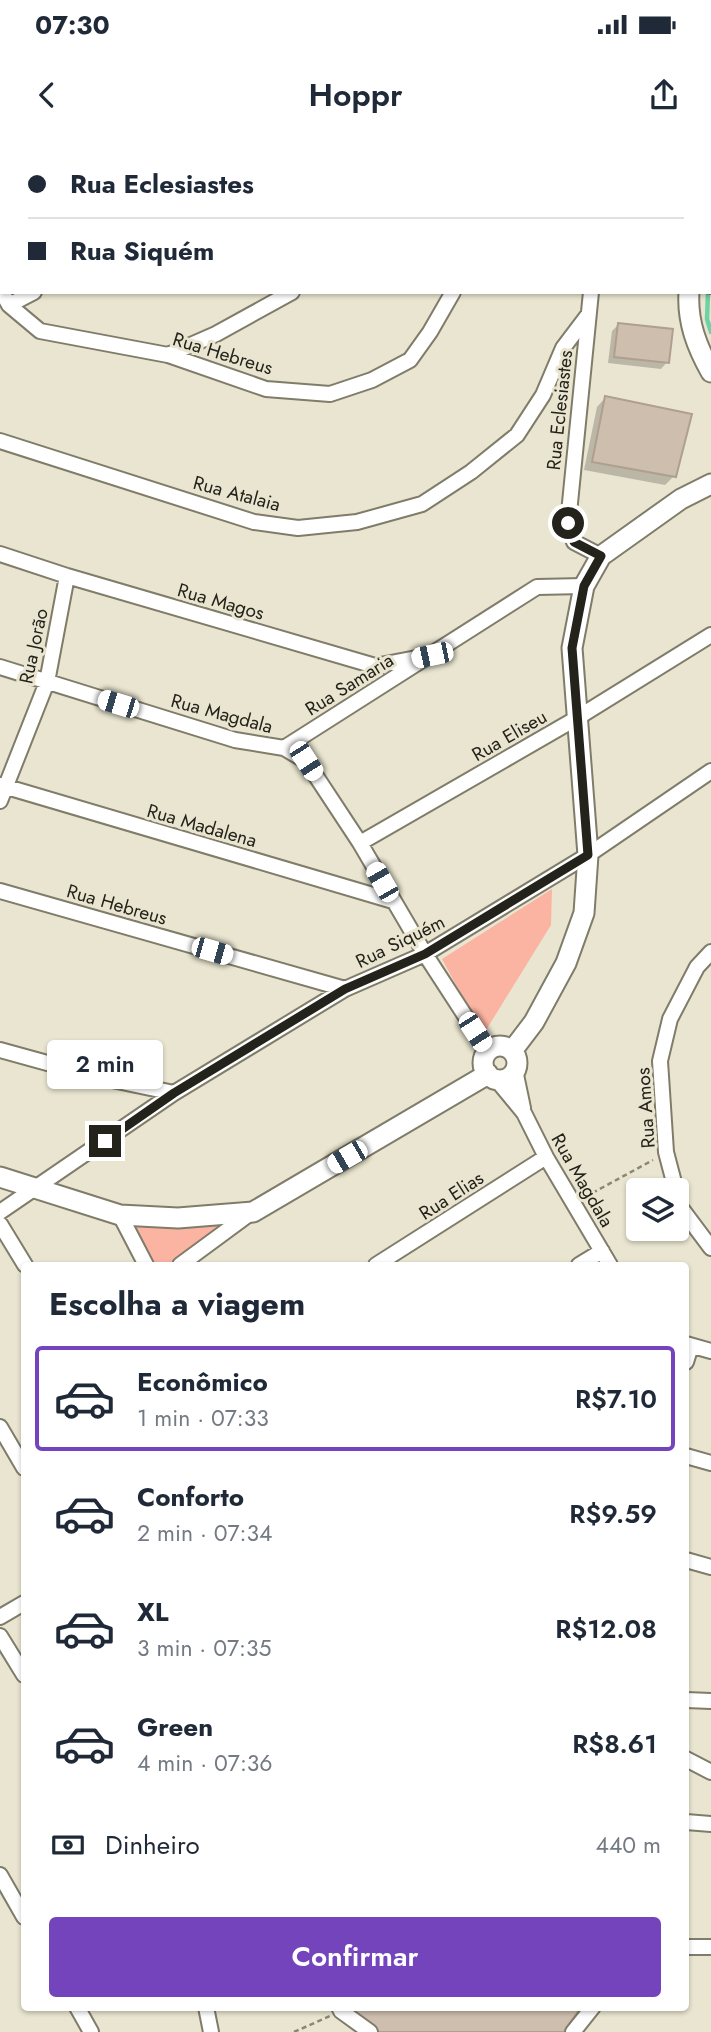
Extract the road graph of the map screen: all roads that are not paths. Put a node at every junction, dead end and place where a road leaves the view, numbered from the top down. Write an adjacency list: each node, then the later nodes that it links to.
1 (3, 294): 7 (street, Rua Hebreus)
2 (30, 294): 7 (street)
3 (288, 294): 9 (street)
4 (452, 294): 9 (street, Rua Hebreus)
5 (591, 294): 8 (street, Rua Eclesiastes)
6 (693, 294): 10 (main road)
7 (9, 305): 9 (street, Rua Hebreus)
8 (588, 315): 11 (street, Rua Atalaia); 16 (street, Rua Eclesiastes)
9 (168, 355)
10 (711, 372)
11 (0, 441)
12 (711, 468): 14 (main road)
13 (711, 484): 14 (main road)
14 (681, 499): 16 (main road)
15 (0, 554): 17 (street, Rua Magos)
16 (601, 556): 18 (main road)
17 (67, 576): 20 (street, Rua Magos); 22 (street, Rua Jorão)
18 (584, 586): 20 (street, Rua Samaria); 23 (main road)
19 (711, 635): 23 (street, Rua Eliseu)
20 (432, 655): 24 (street, Rua Samaria)
21 (0, 667): 22 (street, Rua Magdala)
22 (47, 682): 24 (street, Rua Magdala); 26 (street, Rua Jorão)
23 (577, 718): 27 (street, Rua Eliseu); 28 (main road)
24 (284, 748): 27 (street, Rua Magdala)
25 (711, 771): 28 (street, Rua Siquém)
26 (1, 791): 30 (street, Rua Madalena)
27 (360, 843): 30 (street, Rua Magdala)
28 (588, 855): 32 (street, Rua Siquém); 36 (main road)
29 (0, 891): 33 (street, Rua Hebreus)
30 (393, 901): 32 (street, Rua Magdala)
31 (711, 952): 42 (street, Rua Amos)
32 (425, 954): 33 (street, Rua Siquém); 35 (street, Rua Magdala)
33 (345, 989): 38 (street, Rua Siquém)
34 (0, 1050): 38 (street)
35 (488, 1051): 36 (main road); 37 (main road)
36 (513, 1061): 37 (main road); 39 (street, Rua Magdala)
37 (492, 1077): 39 (street, Rua Magdala); 45 (main road)
38 (174, 1093): 43 (street, Rua Siquém)
39 (524, 1113): 40 (street, Rua Magdala)
40 (546, 1157): 50 (street, Rua Magdala); 54 (street, Rua Elias)
41 (0, 1177): 43 (main road)
42 (673, 1178)
43 (37, 1188): 44 (street, Rua Siquém); 46 (main road)
44 (0, 1212)
45 (253, 1212): 46 (main road); 53 (street)
46 (120, 1215): 52 (street)
47 (689, 1219): 49 (street, Rua Amos)
48 (0, 1224): 51 (street)
49 (711, 1248)
50 (601, 1251): 55 (street); 56 (street, Rua Magdala)
51 (23, 1262)
52 (144, 1262)
53 (184, 1262)
54 (381, 1262)
55 (584, 1262)
56 (608, 1262)
57 (689, 1345): 58 (street)
58 (711, 1351)
59 (0, 1427): 61 (street)
60 (689, 1457): 62 (street)
61 (21, 1461)
62 (711, 1463)
63 (689, 1561): 64 (street)
64 (711, 1567): 65 (street)
65 (689, 1568)
66 (21, 1605): 67 (street)
67 (0, 1617)
68 (0, 1636): 69 (street)
69 (21, 1670)
70 (689, 1700): 71 (street)
71 (711, 1701)
72 (689, 1761): 73 (street)
73 (711, 1772)
74 (689, 1822): 75 (street)
75 (711, 1824)
76 (0, 1875): 77 (street)
77 (21, 1912)
78 (689, 1947): 79 (street)
79 (711, 1948)
80 (79, 2011): 84 (street)
81 (207, 2011): 85 (street)
82 (343, 2011): 86 (street)
83 (590, 2011): 87 (street)
84 (91, 2032)
85 (211, 2032)
86 (370, 2032)
87 (573, 2032)

